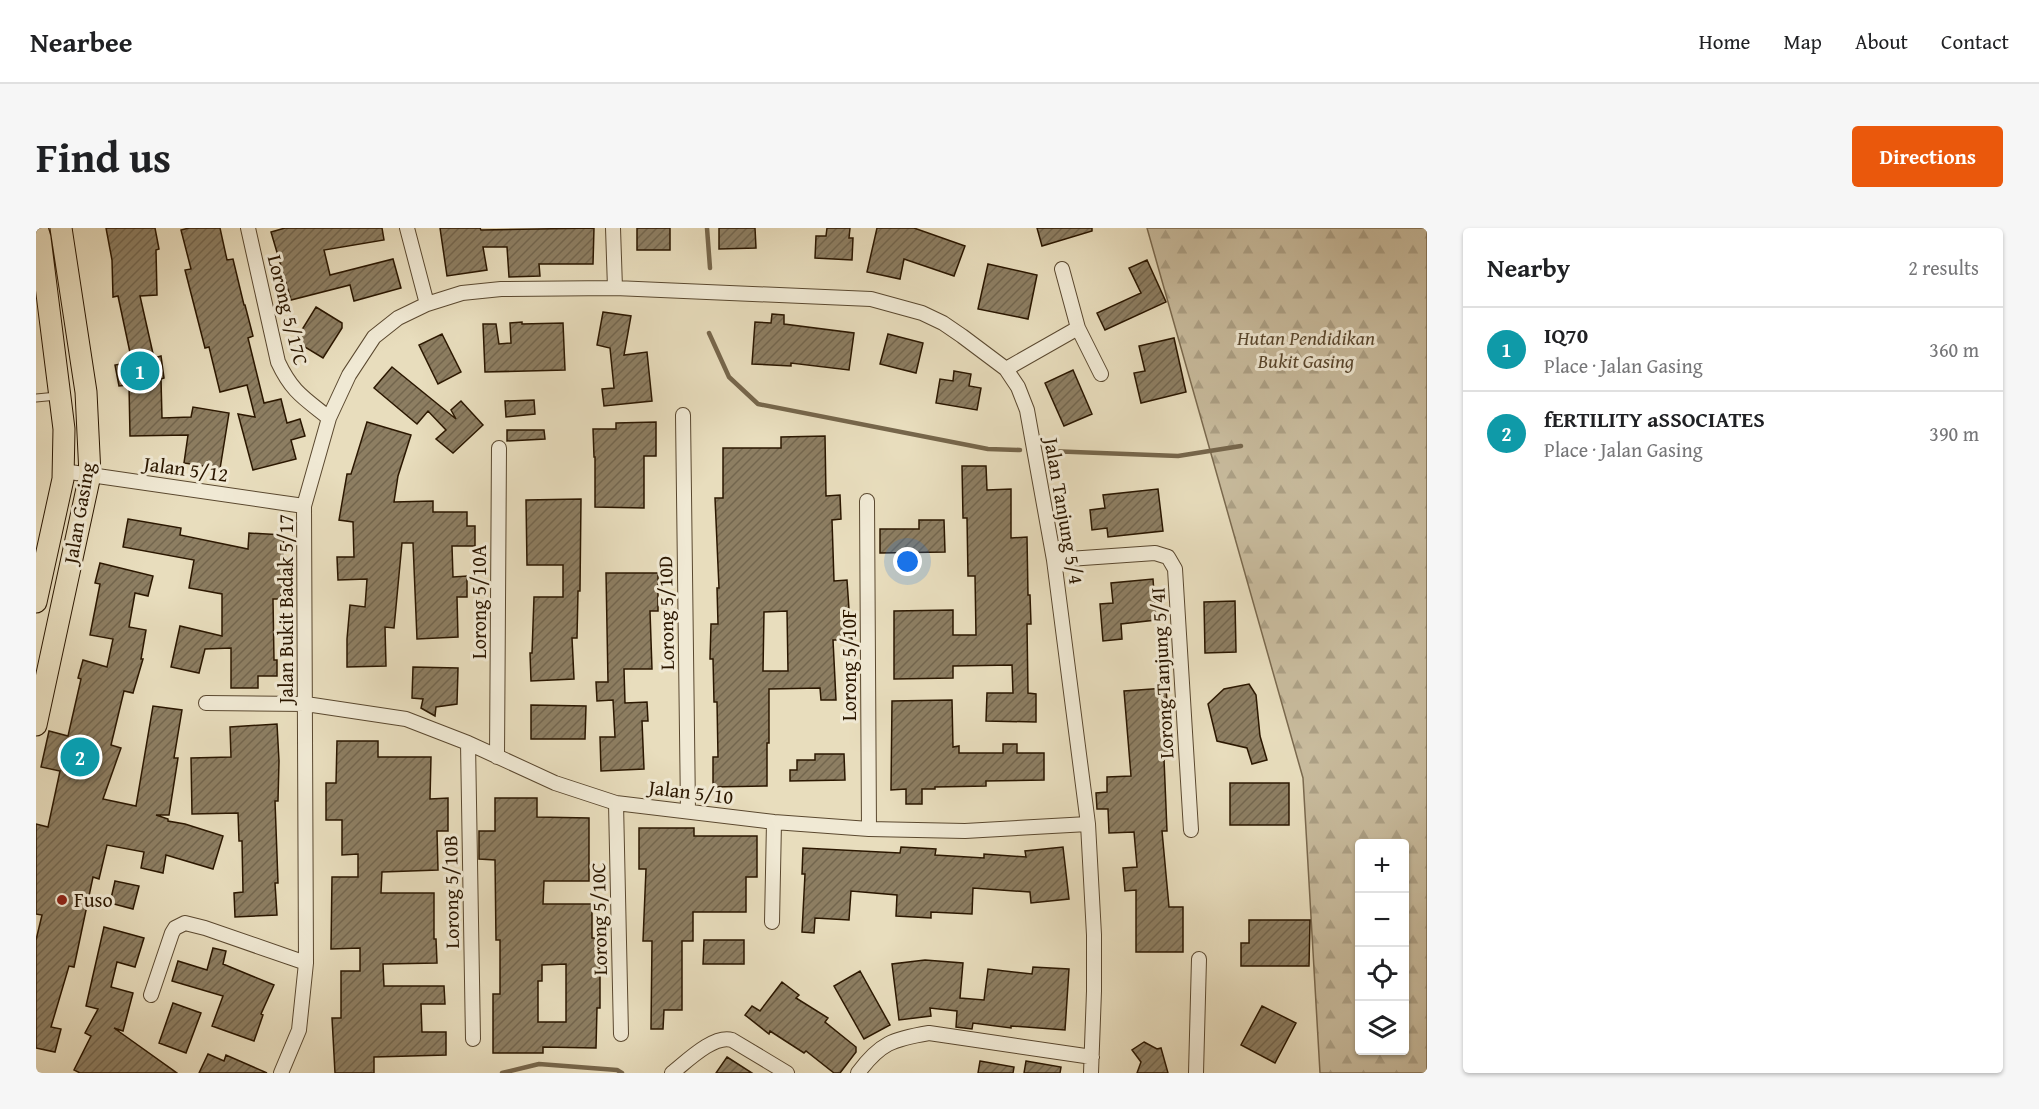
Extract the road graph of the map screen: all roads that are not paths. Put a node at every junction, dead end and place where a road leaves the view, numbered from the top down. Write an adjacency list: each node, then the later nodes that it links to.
1 (37, 228): 12 (main road, Jalan Gasing)
2 (62, 228): 18 (main road, Jalan Gasing)
3 (248, 228): 15 (street, Lorong 5/17C)
4 (407, 228): 8 (street)
5 (613, 228): 7 (street)
6 (1062, 269): 9 (street)
7 (615, 288): 8 (street, Jalan Bukit Badak 5/17); 10 (street, Jalan Tanjung 5/4)
8 (427, 304): 15 (street, Jalan Bukit Badak 5/17)
9 (1078, 328): 10 (street); 11 (street)
10 (1006, 369): 21 (street, Jalan Tanjung 5/4)
11 (1101, 374)
12 (59, 396): 13 (lane); 17 (main road, Jalan Gasing)
13 (36, 398)
14 (683, 415): 29 (street, Lorong 5/10D)
15 (329, 418): 20 (street, Jalan Bukit Badak 5/17)
16 (499, 448): 27 (street, Lorong 5/10A)
17 (63, 471): 18 (street, Jalan 5/12); 22 (main road, Jalan Gasing)
18 (90, 475): 20 (street, Jalan 5/12); 25 (main road, Jalan Gasing)
19 (867, 501): 32 (street, Lorong 5/10F)
20 (304, 506): 24 (street, Jalan Bukit Badak 5/17)
21 (1054, 560): 31 (street, Jalan Tanjung 5/4); 33 (street, Lorong Tanjung 5/4I)
22 (36, 602)
23 (206, 703): 24 (street, Jalan 5/10)
24 (306, 704): 26 (street, Jalan 5/10); 36 (street, Jalan Bukit Badak 5/17)
25 (36, 725)
26 (468, 743): 27 (street, Jalan 5/10); 39 (street, Lorong 5/10B)
27 (497, 757): 28 (street, Jalan 5/10)
28 (616, 803): 29 (street, Jalan 5/10); 38 (street, Lorong 5/10C)
29 (688, 811): 30 (street, Jalan 5/10)
30 (774, 822): 32 (street, Jalan 5/10); 34 (street)
31 (1088, 824): 32 (street, Jalan 5/10); 40 (street, Jalan Tanjung 5/4)
32 (869, 829)
33 (1191, 830)
34 (772, 922)
35 (1199, 959): 46 (street)
36 (306, 963): 37 (street); 41 (street, Jalan Bukit Badak 5/17)
37 (151, 995)
38 (621, 1034)
39 (472, 1039)
40 (1092, 1057): 44 (street); 45 (street, Jalan Tanjung 5/4)
41 (281, 1073)
42 (672, 1073): 43 (street)
43 (788, 1073)
44 (858, 1073)
45 (1091, 1073)
46 (1196, 1073)

